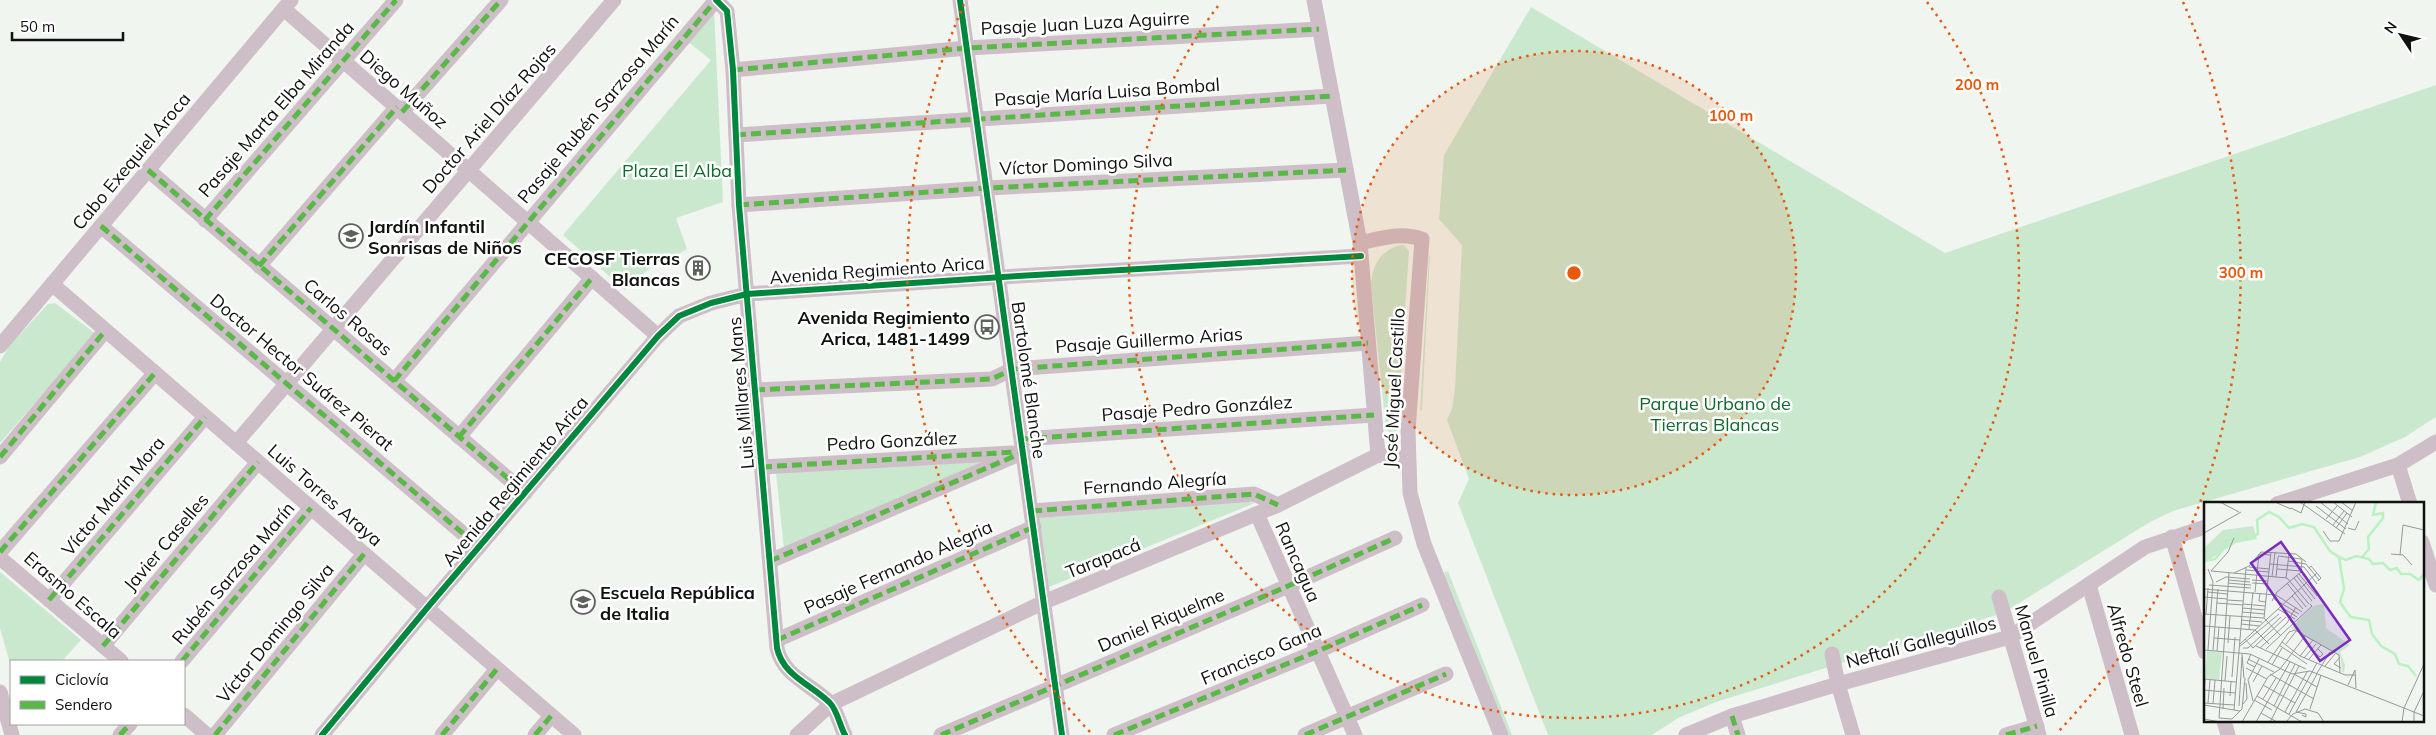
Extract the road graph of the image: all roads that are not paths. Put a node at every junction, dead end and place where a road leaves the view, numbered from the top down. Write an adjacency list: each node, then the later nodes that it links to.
1 (396, 0): 10 (street, Pasaje Marta Elba Miranda)
2 (501, 0): 13 (street)
3 (614, 0): 17 (street, Doctor Ariel Díaz Rojas)
4 (716, 0): 11 (street, Luis Millares Mans); 22 (street, Pasaje Rubén Sarzosa Marín)
5 (960, 0): 9 (street, Bartolomé Blanche)
6 (1314, 0): 8 (street, José Miguel Castillo)
7 (288, 4): 10 (street, Diego Muñoz); 16 (street, Cabo Exequiel Aroca)
8 (1319, 29): 9 (street, Pasaje Juan Luza Aguirre); 12 (street, José Miguel Castillo)
9 (967, 48): 11 (street, Pasaje Juan Luza Aguirre); 14 (street, Bartolomé Blanche)
10 (343, 60): 13 (street, Diego Muñoz); 21 (street, Pasaje Marta Elba Miranda)
11 (733, 70): 15 (street, Luis Millares Mans)
12 (1332, 96): 14 (street, Pasaje María Luisa Bombal); 18 (street, José Miguel Castillo)
13 (400, 110): 17 (street, Diego Muñoz); 25 (street)
14 (978, 120): 15 (street, Pasaje María Luisa Bombal); 19 (street, Bartolomé Blanche)
15 (736, 135): 20 (street, Luis Millares Mans)
16 (148, 170): 21 (street, Carlos Rosas); 23 (street, Cabo Exequiel Aroca)
17 (469, 170): 22 (street, Diego Muñoz); 30 (street, Doctor Ariel Díaz Rojas)
18 (1346, 170): 19 (street, Víctor Domingo Silva); 24 (street, José Miguel Castillo)
19 (987, 188): 20 (street, Víctor Domingo Silva); 26 (street, Bartolomé Blanche)
20 (740, 206): 29 (street, Luis Millares Mans)
21 (205, 220): 25 (street, Carlos Rosas)
22 (527, 221): 27 (street, Diego Muñoz); 37 (street, Pasaje Rubén Sarzosa Marín)
23 (101, 226): 28 (street, Cabo Exequiel Aroca); 38 (street, Doctor Hector Suárez Pierat)
24 (1360, 249): 26 (street, Avenida Regimiento Arica); 33 (street, José Miguel Castillo); 48 (street, José Miguel Castillo)
25 (259, 266): 30 (street, Carlos Rosas)
26 (1000, 277): 29 (street, Avenida Regimiento Arica); 35 (street, Bartolomé Blanche)
27 (592, 278): 32 (street, Diego Muñoz); 42 (street)
28 (52, 284): 31 (street, Luis Torres Araya); 34 (street, Cabo Exequiel Aroca)
29 (748, 294): 32 (street, Avenida Regimiento Arica); 39 (street, Luis Millares Mans)
30 (333, 329): 37 (street, Carlos Rosas); 38 (street, Doctor Ariel Díaz Rojas)
31 (105, 331): 36 (street, Luis Torres Araya); 47 (street)
32 (658, 336): 52 (street, Avenida Regimiento Arica)
33 (1368, 343): 35 (street, Pasaje Guillermo Arias); 40 (street, José Miguel Castillo)
34 (0, 346)
35 (1013, 369): 39 (street, Pasaje Guillermo Arias); 45 (street, Bartolomé Blanche)
36 (155, 373): 41 (street, Luis Torres Araya); 65 (street)
37 (394, 382): 42 (street, Carlos Rosas)
38 (286, 384): 44 (street, Doctor Ariel Díaz Rojas); 63 (street, Doctor Hector Suárez Pierat)
39 (755, 390): 51 (street, Luis Millares Mans)
40 (1374, 415): 45 (street, Pasaje Pedro González); 46 (street, José Miguel Castillo)
41 (205, 417): 44 (street, Luis Torres Araya); 73 (street, Víctor Marín Mora)
42 (460, 437): 52 (street, Carlos Rosas)
43 (2436, 442): 50 (street)
44 (236, 443): 49 (street, Luis Torres Araya)
45 (1023, 445): 51 (street, Pedro González); 57 (street, Bartolomé Blanche); 68 (street, Pasaje Pedro González)
46 (1378, 455): 48 (street); 55 (street, Tarapacá)
47 (0, 457)
48 (1407, 460): 114 (street, José Miguel Castillo)
49 (258, 462): 56 (street, Luis Torres Araya); 81 (street, Javier Caselles)
50 (2398, 465): 53 (street); 54 (street)
51 (762, 467): 68 (street, Luis Millares Mans)
52 (525, 493): 63 (street, Avenida Regimiento Arica)
53 (2283, 502)
54 (2409, 502)
55 (1278, 505): 57 (street, Fernando Alegría); 58 (street, Tarapacá)
56 (311, 508): 66 (street, Luis Torres Araya); 85 (street, Rubén Sarzosa Marín)
57 (1032, 511): 59 (street, Bartolomé Blanche)
58 (1257, 514): 70 (street, Rancagua); 74 (street, Tarapacá)
59 (1034, 527): 74 (street, Bartolomé Blanche); 79 (street, Pasaje Fernando Alegria)
60 (2204, 527): 61 (street, Neftalí Galleguillos)
61 (2172, 537): 69 (street, Neftalí Galleguillos); 77 (street)
62 (1395, 538): 70 (street, Daniel Riquelme)
63 (479, 547): 76 (street, Avenida Regimiento Arica)
64 (2424, 548): 71 (street)
65 (0, 552)
66 (364, 554): 76 (street, Luis Torres Araya); 102 (street, Víctor Domingo Silva)
67 (0, 558): 73 (street, Erasmo Escala)
68 (770, 561): 79 (street, Luis Millares Mans)
69 (2089, 585): 78 (street, Neftalí Galleguillos); 119 (street, Alfredo Steel)
70 (1288, 586): 82 (street, Rancagua); 89 (street, Daniel Riquelme)
71 (2436, 586)
72 (1999, 597): 78 (street, Manuel Pinilla)
73 (49, 600): 81 (street, Erasmo Escala)
74 (1044, 602): 89 (street, Bartolomé Blanche); 91 (street, Tarapacá)
75 (1422, 605): 82 (street, Francisco Gana)
76 (427, 608): 86 (street, Luis Torres Araya); 103 (street, Avenida Regimiento Arica)
77 (2201, 624): 80 (street)
78 (2010, 637): 88 (street, Neftalí Galleguillos); 98 (street, Manuel Pinilla)
79 (777, 640): 91 (street, Luis Millares Mans)
80 (2204, 645)
81 (103, 646): 84 (street, Erasmo Escala)
82 (1318, 652): 95 (street, Rancagua); 111 (street, Francisco Gana)
83 (1832, 654): 88 (street)
84 (120, 660)
85 (183, 660)
86 (497, 669): 93 (street, Luis Torres Araya); 104 (street)
87 (1446, 674): 95 (street)
88 (1838, 684): 94 (street, Neftalí Galleguillos); 117 (street)
89 (1055, 686): 109 (street, Daniel Riquelme); 110 (street, Bartolomé Blanche)
90 (0, 692): 99 (street)
91 (831, 704): 107 (street, Tarapacá); 108 (street)
92 (185, 716): 101 (street)
93 (552, 716): 105 (street); 106 (street, Luis Torres Araya)
94 (1732, 716): 115 (street, Neftalí Galleguillos); 116 (street)
95 (1347, 718): 112 (street); 113 (street, Rancagua)
96 (2224, 722): 120 (street)
97 (129, 725): 100 (street)
98 (2038, 731): 118 (street)
99 (12, 735)
100 (120, 735)
101 (207, 735)
102 (215, 735)
103 (322, 735)
104 (442, 735)
105 (535, 735)
106 (574, 735)
107 (797, 735)
108 (844, 735)
109 (941, 735)
110 (1062, 735)
111 (1114, 735)
112 (1305, 735)
113 (1355, 735)
114 (1501, 735)
115 (1686, 735)
116 (1738, 735)
117 (1854, 735)
118 (2006, 735)
119 (2132, 735)
120 (2228, 735)

